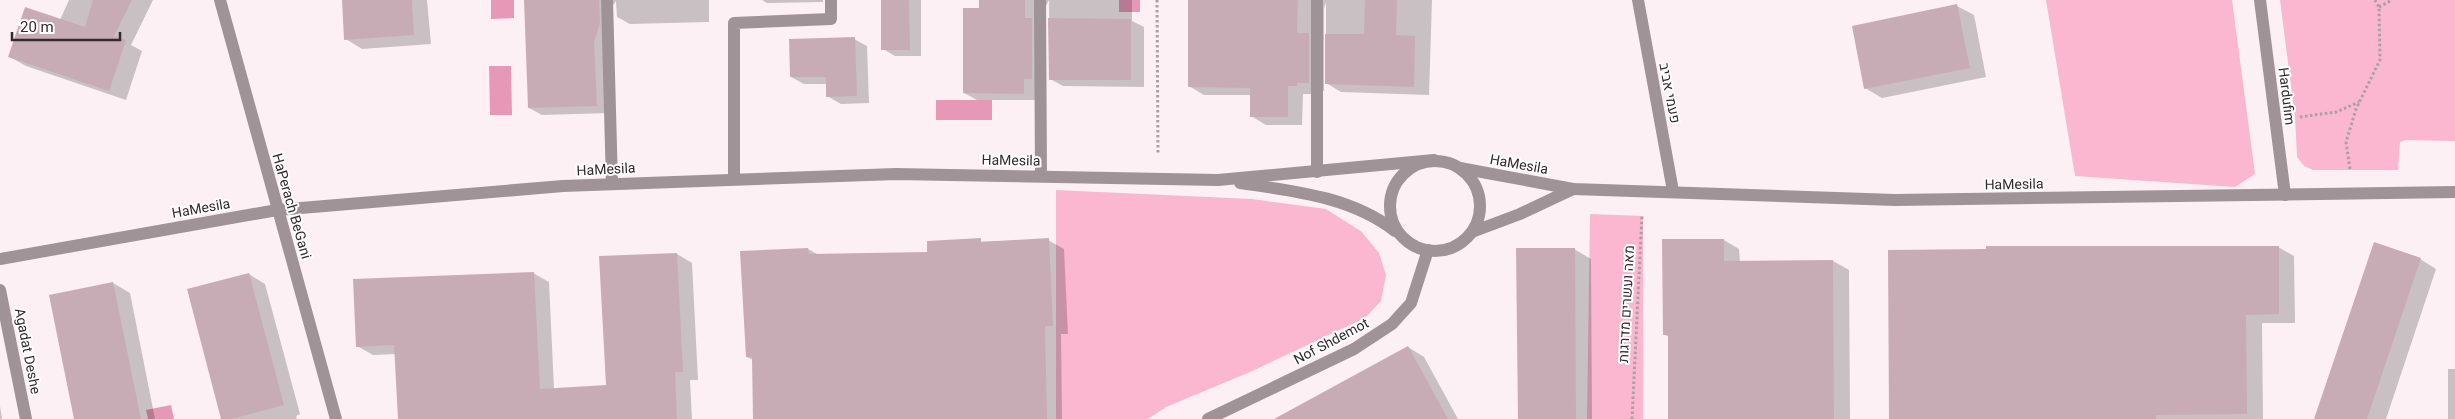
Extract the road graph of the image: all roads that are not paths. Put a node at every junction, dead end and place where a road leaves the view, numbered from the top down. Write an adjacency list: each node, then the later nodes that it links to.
1 (220, 0): 19 (street, HaPerach BeGani)
2 (607, 0): 14 (street)
3 (831, 0): 12 (street)
4 (1040, 0): 11 (street)
5 (1316, 0): 10 (street)
6 (1638, 0): 16 (street, פעמי אביב)
7 (2260, 0): 18 (street, Hardufim)
8 (1434, 160): 9 (street); 10 (street, HaMesila); 21 (street)
9 (1460, 168): 15 (street, HaMesila); 20 (street)
10 (1317, 172): 13 (street, HaMesila)
11 (1041, 175): 12 (street, HaMesila); 13 (street, HaMesila)
12 (734, 179): 14 (street, HaMesila)
13 (1218, 180): 21 (street, HaMesila)
14 (612, 184): 19 (street, HaMesila)
15 (1573, 189): 16 (street, HaMesila); 20 (street, HaMesila)
16 (1673, 191): 18 (street, HaMesila)
17 (2455, 192): 18 (street, HaMesila)
18 (2285, 195)
19 (277, 210): 23 (street, HaMesila); 26 (street, HaPerach BeGani)
20 (1472, 232): 22 (street)
21 (1398, 233): 22 (street)
22 (1428, 250): 27 (street, Nof Shdemot)
23 (0, 259)
24 (0, 290): 25 (street, Agadat Deshe)
25 (26, 419)
26 (336, 419)
27 (1208, 419)

